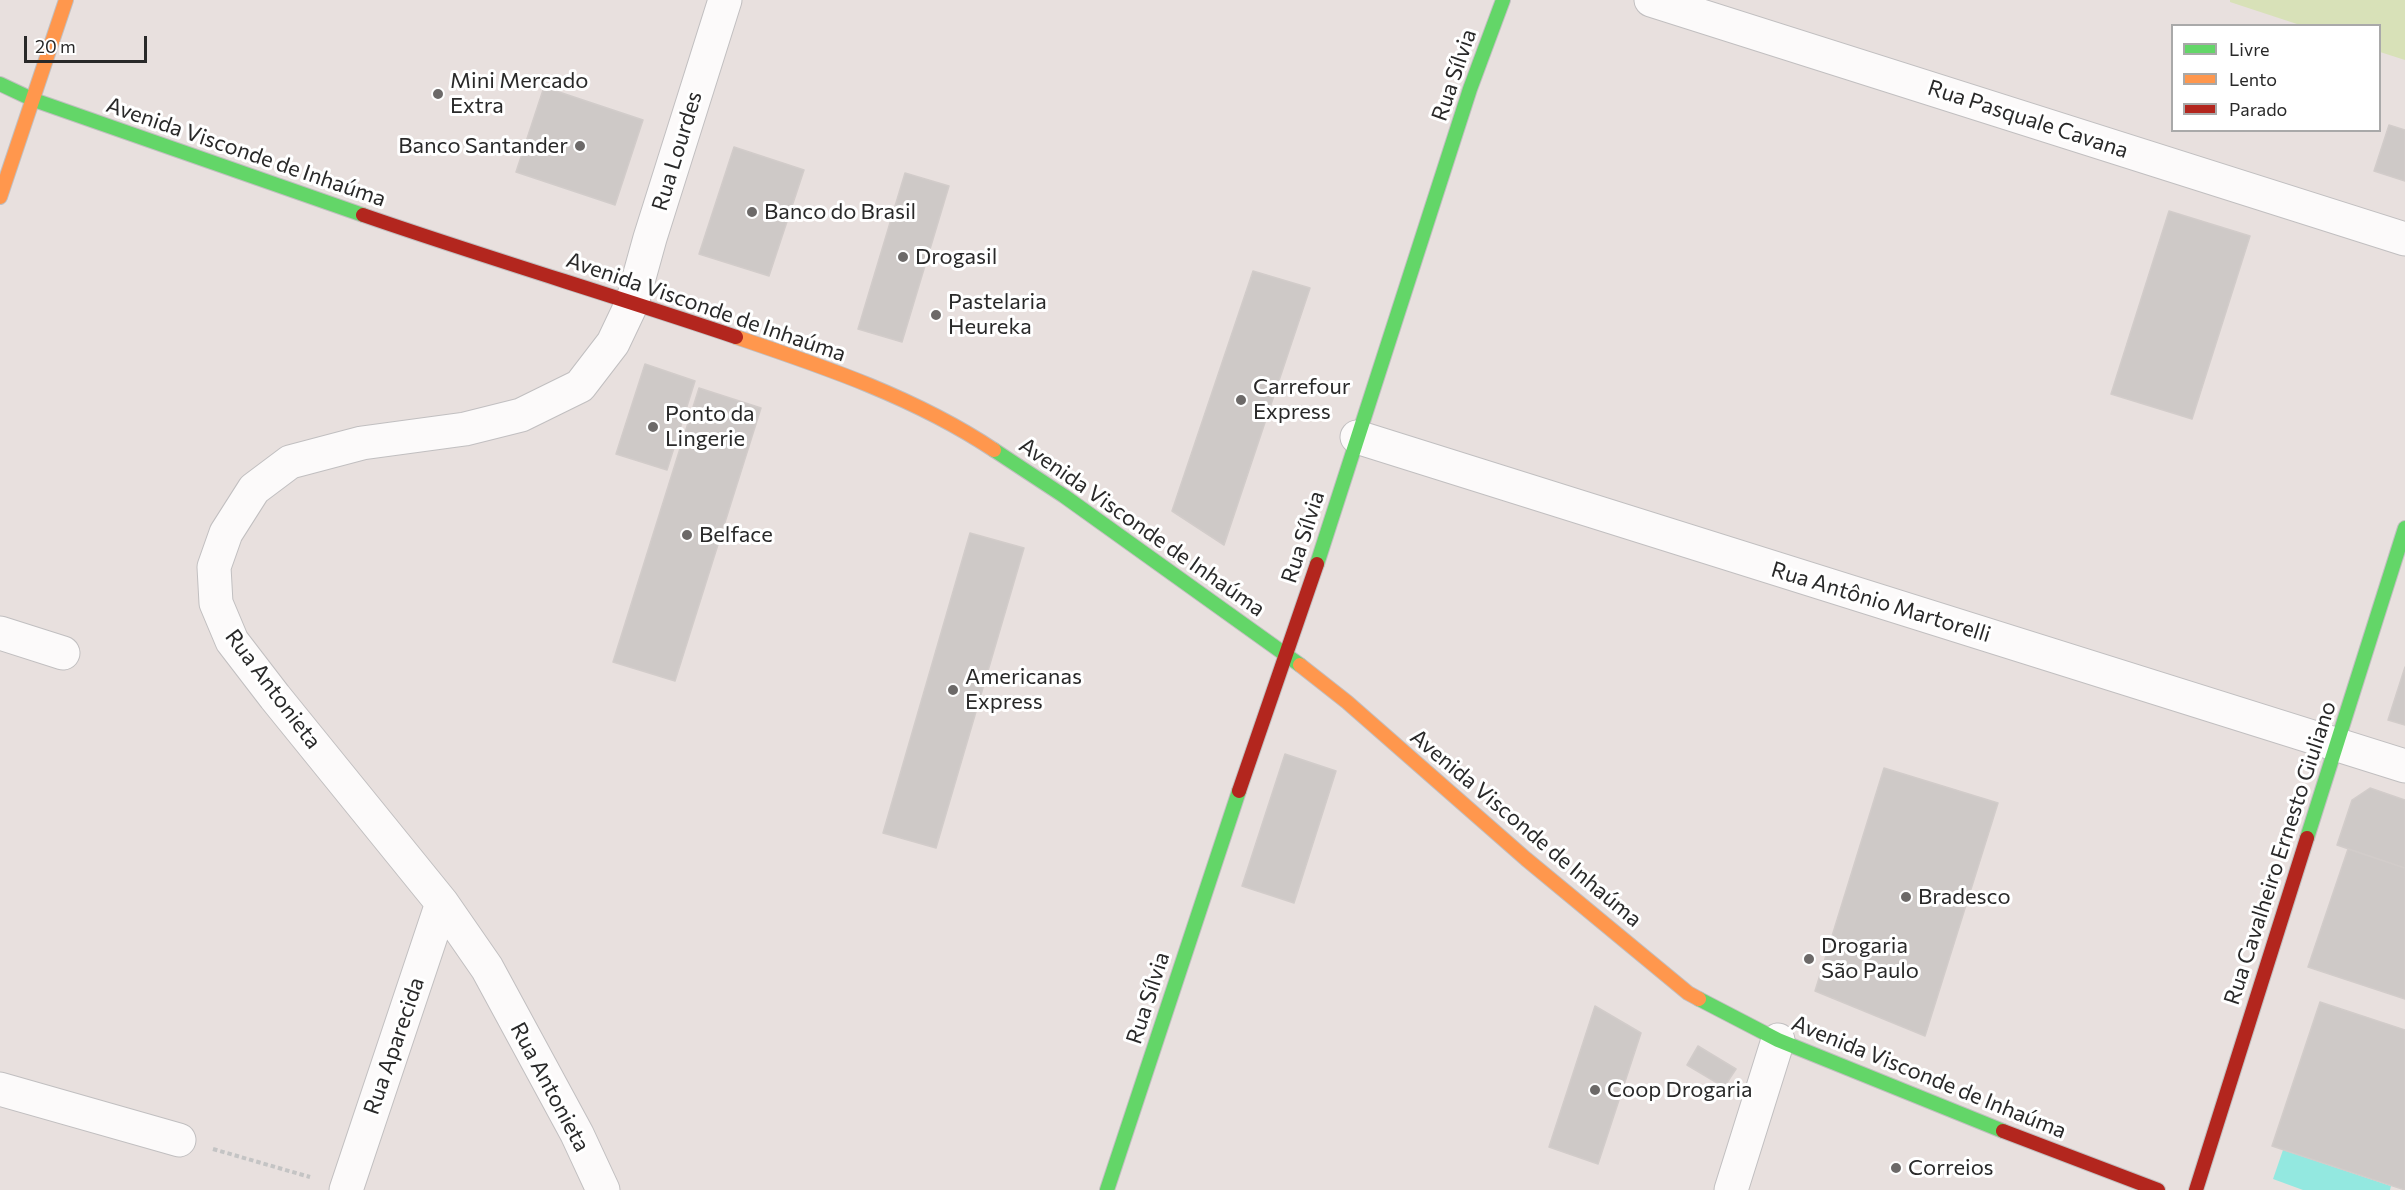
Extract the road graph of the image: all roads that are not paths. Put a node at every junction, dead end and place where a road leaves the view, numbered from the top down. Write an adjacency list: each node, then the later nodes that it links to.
1 (66, 0): 5 (main road)
2 (725, 0): 8 (street, Rua Lourdes)
3 (1503, 0): 9 (main road, Rua Sílvia)
4 (1651, 0): 7 (street, Rua Pasquale Cavana)
5 (12, 93): 6 (main road); 8 (main road, Avenida Visconde de Inhaúma)
6 (0, 197)
7 (2405, 238)
8 (632, 303): 13 (main road, Avenida Visconde de Inhaúma); 16 (street, Rua Antonieta)
9 (1357, 437): 13 (main road, Rua Sílvia); 14 (street, Rua Antônio Martorelli)
10 (2405, 528): 14 (main road, Rua Cavalheiro Ernesto Giuliano)
11 (0, 633): 12 (street)
12 (63, 653)
13 (1285, 654): 17 (main road, Avenida Visconde de Inhaúma); 22 (main road, Rua Sílvia)
14 (2337, 744): 15 (street, Rua Antônio Martorelli); 25 (main road, Rua Cavalheiro Ernesto Giuliano)
15 (2405, 766)
16 (442, 903): 20 (street, Rua Aparecida); 21 (street, Rua Antonieta)
17 (1778, 1040): 23 (street); 24 (main road, Avenida Visconde de Inhaúma)
18 (0, 1089): 19 (street)
19 (179, 1140)
20 (346, 1190)
21 (603, 1190)
22 (1107, 1190)
23 (1731, 1190)
24 (2158, 1190)
25 (2196, 1190)

